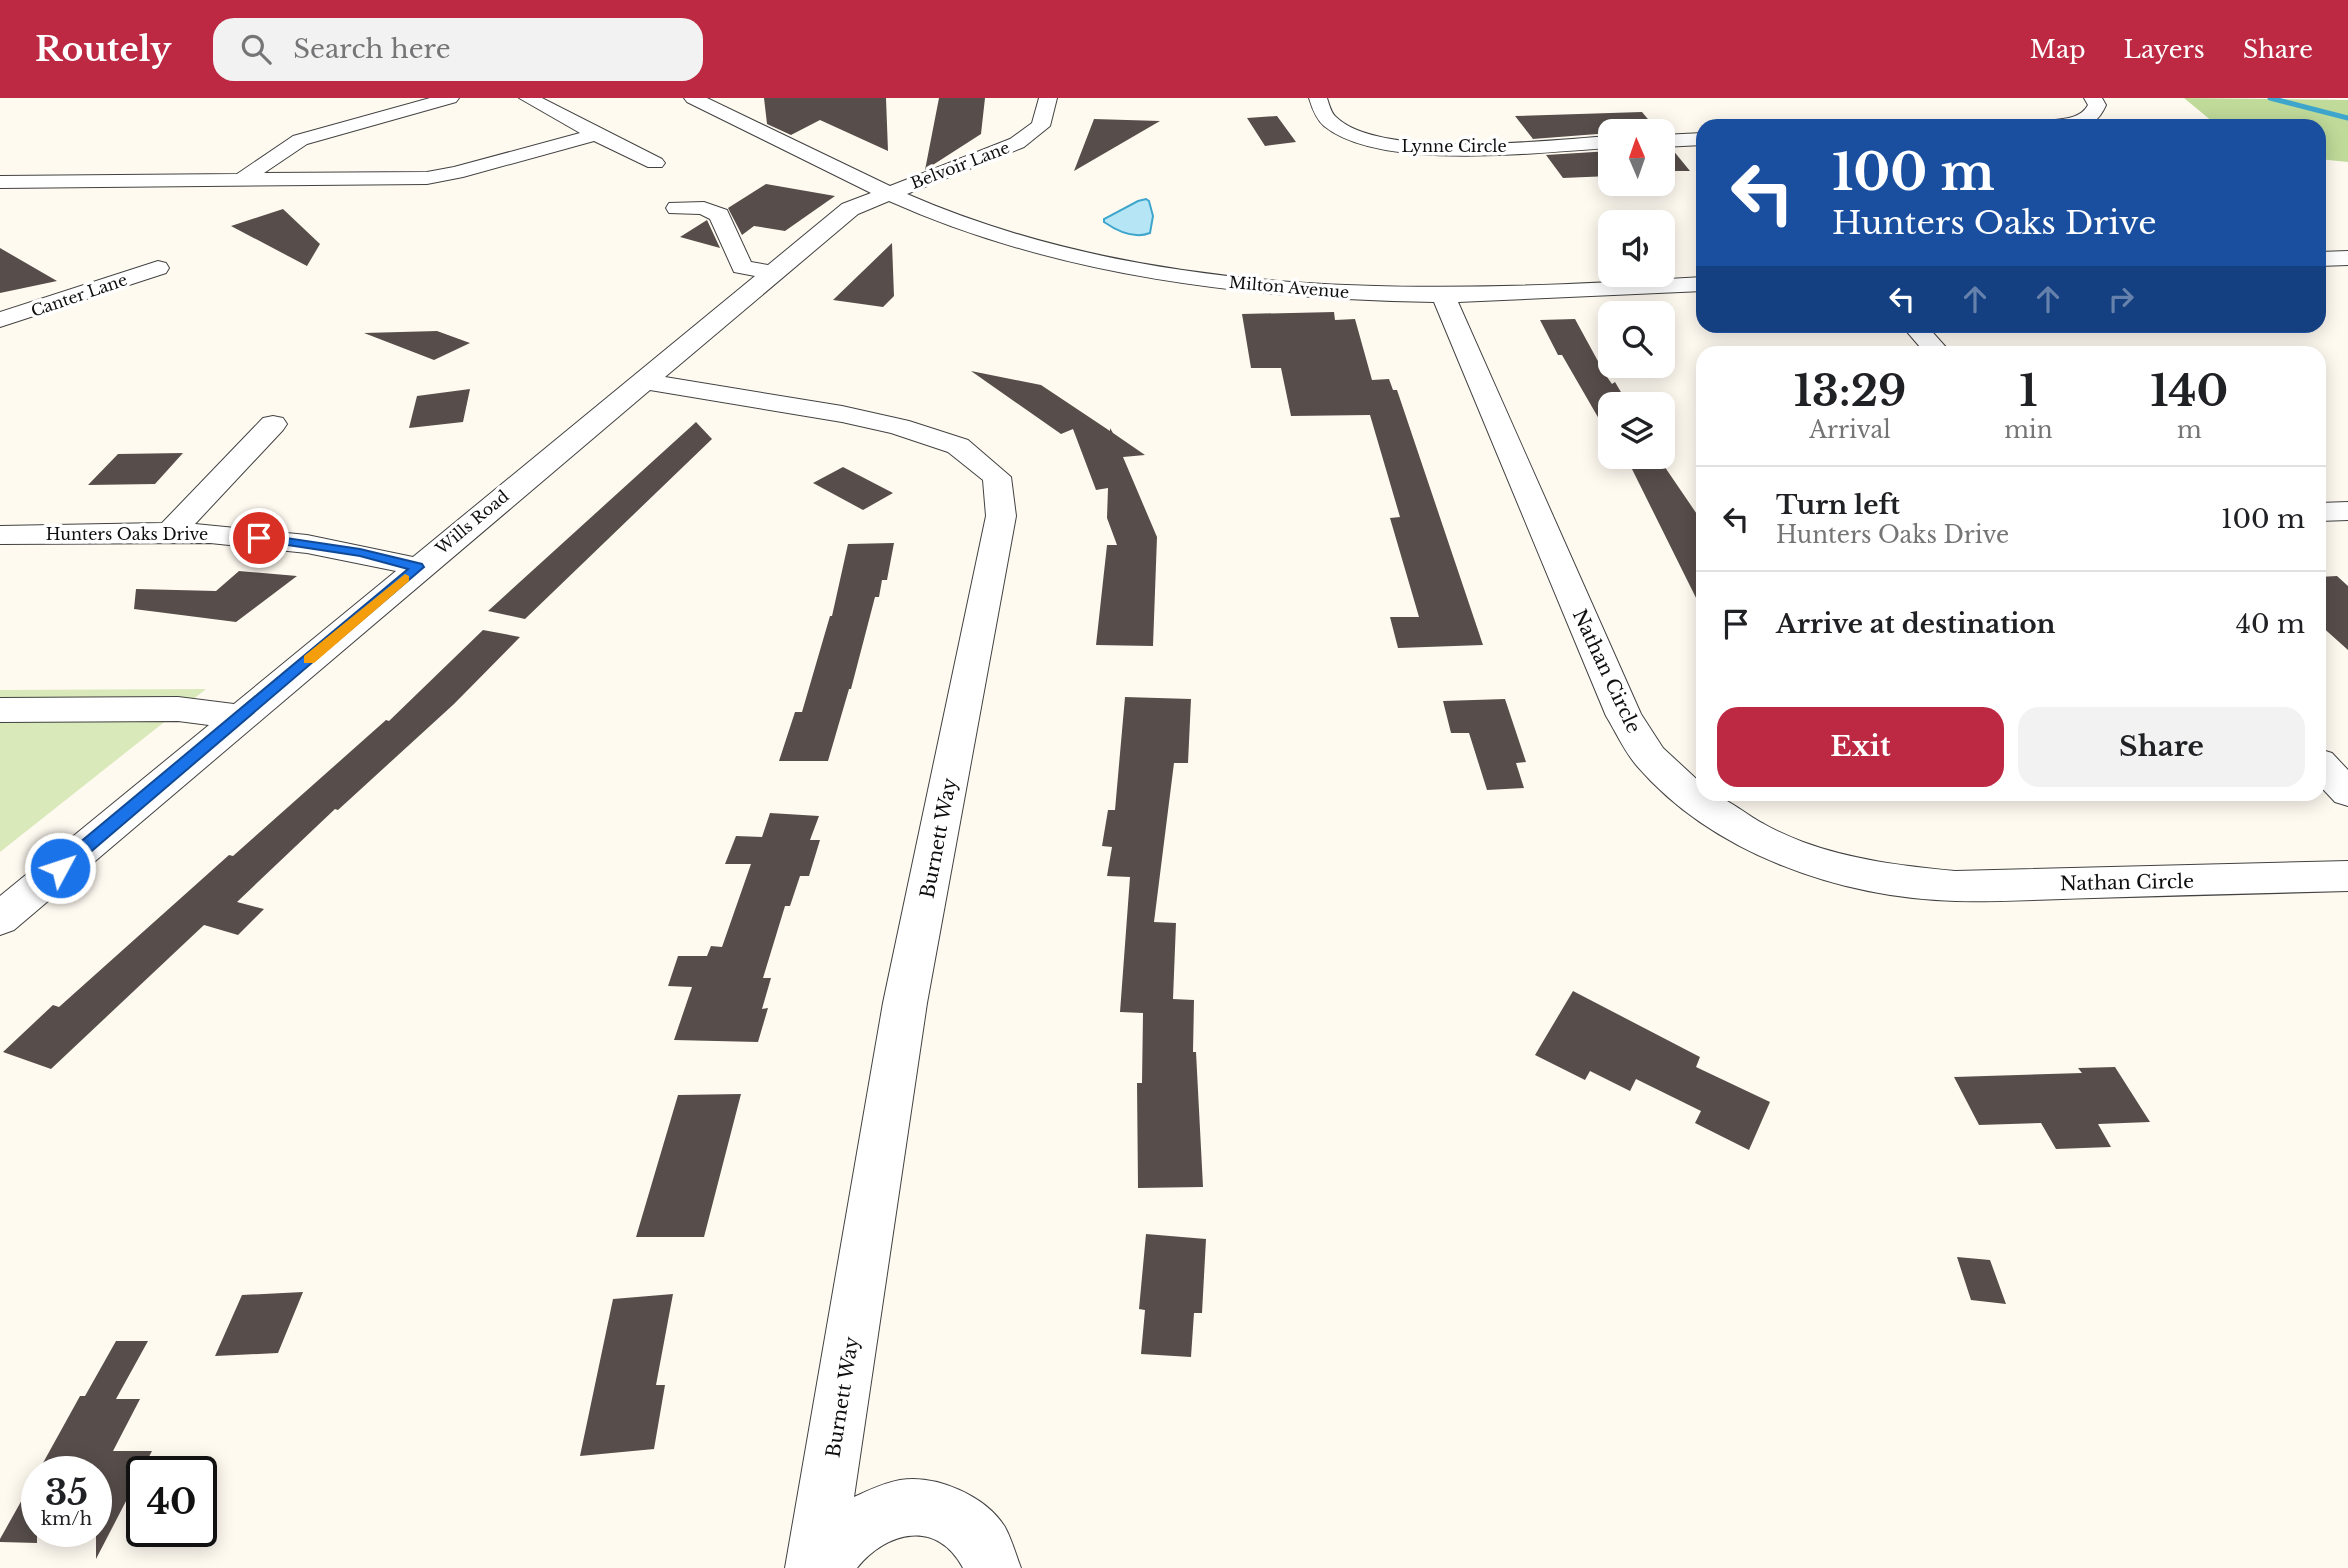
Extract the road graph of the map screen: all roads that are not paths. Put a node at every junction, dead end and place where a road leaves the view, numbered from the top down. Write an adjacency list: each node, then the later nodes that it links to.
1 (450, 98): 13 (street)
2 (528, 98): 8 (street)
3 (693, 98): 15 (street, Milton Avenue)
4 (1048, 98): 15 (street, Belvoir Lane)
5 (1318, 98): 11 (street, Lynne Circle)
6 (2093, 98): 7 (street)
7 (2087, 119)
8 (597, 134): 12 (street); 13 (street)
9 (1696, 139): 10 (street)
10 (1675, 140)
11 (1598, 142)
12 (654, 163)
13 (241, 180): 14 (street)
14 (0, 181)
15 (888, 192): 20 (street, Wills Road); 22 (street, Milton Avenue)
16 (677, 208): 20 (street)
17 (2348, 258): 18 (street)
18 (2326, 259)
19 (158, 268): 23 (street, Canter Lane)
20 (773, 273): 26 (street, Wills Road)
21 (1696, 284): 22 (street, Milton Avenue)
22 (1443, 295): 37 (street, Nathan Circle)
23 (0, 320)
24 (1920, 333): 25 (street)
25 (1933, 346)
26 (642, 381): 32 (street, Wills Road); 41 (street, Burnett Way)
27 (273, 424): 30 (street)
28 (2348, 511): 29 (street)
29 (2326, 512)
30 (170, 533): 31 (street, Hunters Oaks Drive); 32 (street, Hunters Oaks Drive)
31 (0, 535)
32 (418, 567): 34 (street, Wills Road)
33 (0, 710): 34 (street)
34 (241, 717): 40 (street, Wills Road)
35 (2326, 769): 36 (street)
36 (2348, 793)
37 (1696, 800)
38 (1697, 801): 39 (street, Nathan Circle)
39 (2348, 876)
40 (0, 919)
41 (814, 1568)
42 (821, 1568): 43 (street)
43 (992, 1568)

